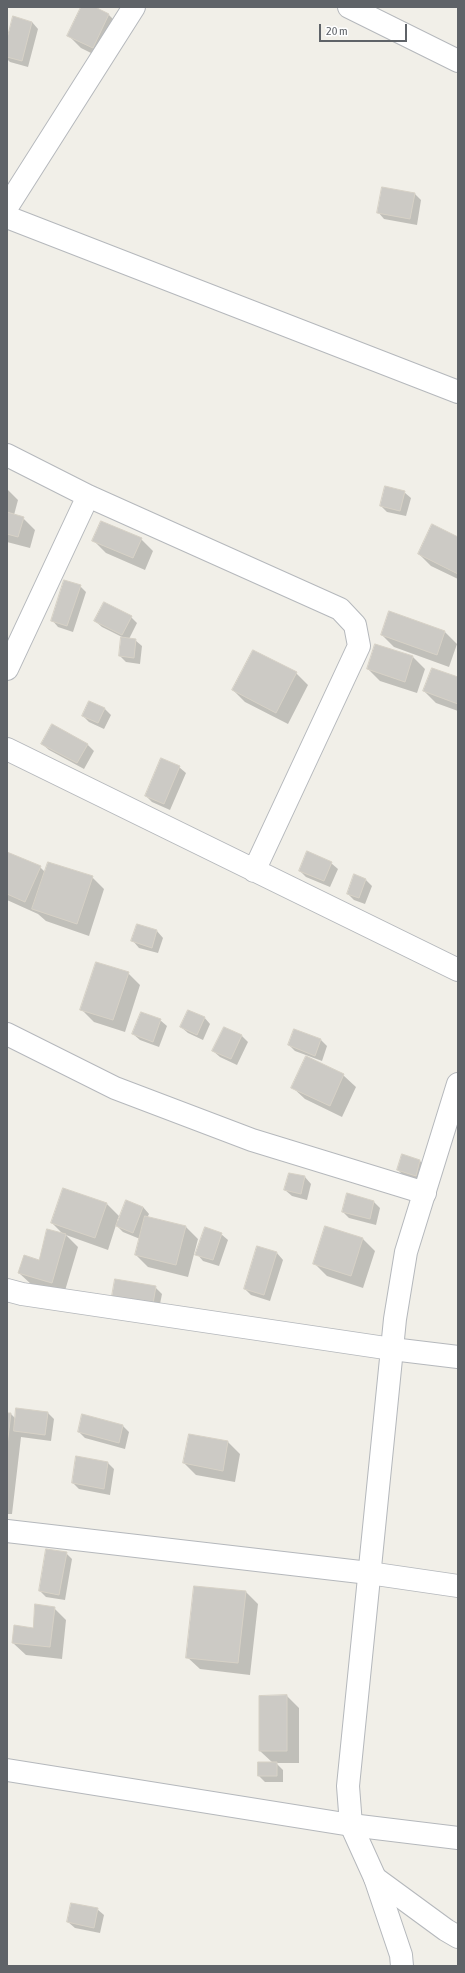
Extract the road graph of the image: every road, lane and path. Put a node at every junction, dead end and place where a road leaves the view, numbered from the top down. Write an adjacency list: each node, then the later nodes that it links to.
1 (134, 7): 4 (street)
2 (349, 7): 3 (street)
3 (458, 61)
4 (7, 207)
5 (7, 217): 6 (street)
6 (458, 392)
7 (7, 455): 8 (street)
8 (88, 496): 9 (street); 11 (street)
9 (7, 669)
10 (7, 749): 11 (street)
11 (254, 871): 12 (street)
12 (458, 970)
13 (7, 1034): 15 (street)
14 (458, 1084): 15 (street)
15 (425, 1193): 17 (street)
16 (7, 1290): 17 (street)
17 (392, 1350): 18 (street); 20 (street)
18 (458, 1357)
19 (7, 1531): 20 (street)
20 (369, 1573): 21 (street); 23 (street)
21 (458, 1586)
22 (7, 1770): 23 (street)
23 (351, 1825): 24 (street); 25 (street)
24 (458, 1838)
25 (375, 1878): 26 (street); 27 (street)
26 (458, 1937)
27 (402, 1966)

